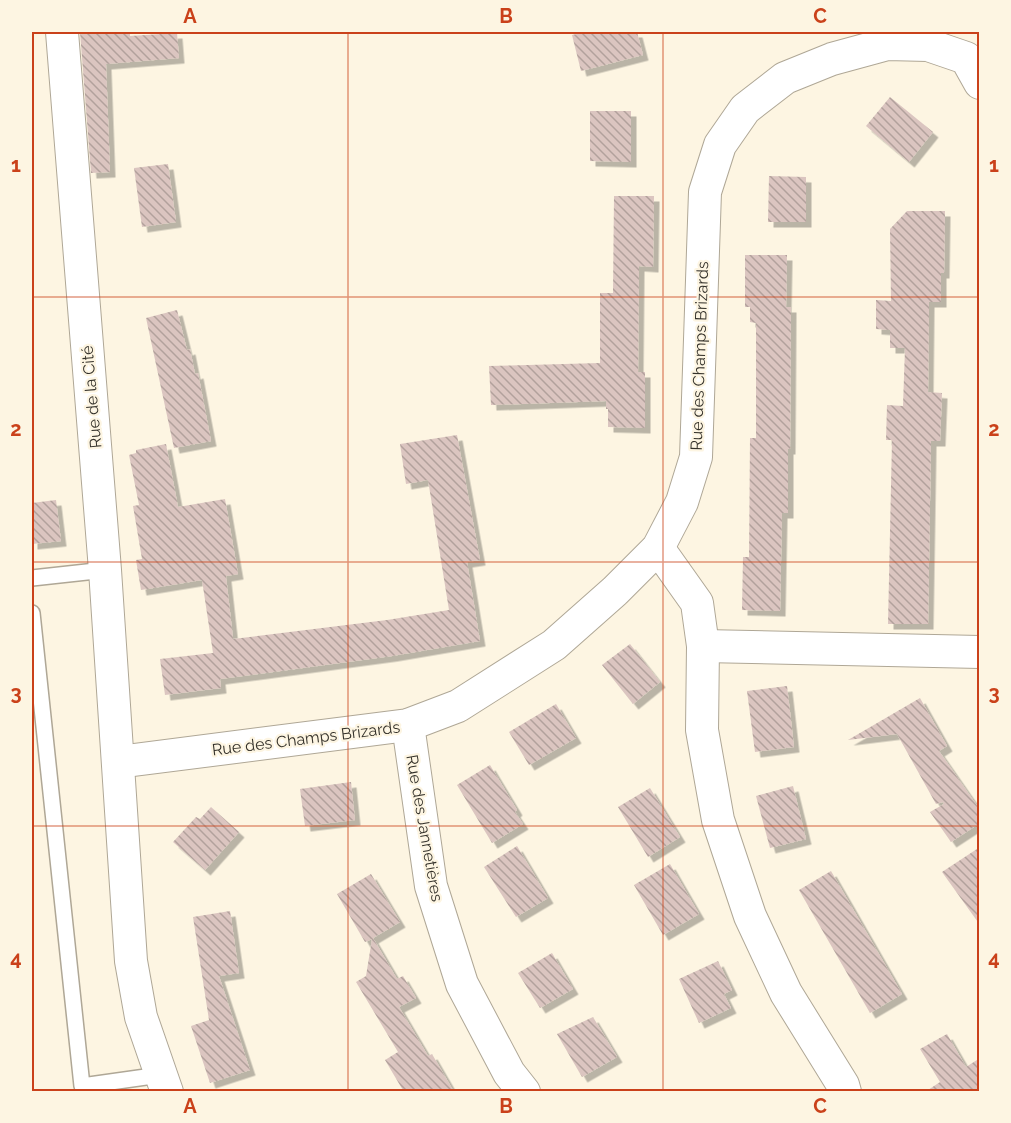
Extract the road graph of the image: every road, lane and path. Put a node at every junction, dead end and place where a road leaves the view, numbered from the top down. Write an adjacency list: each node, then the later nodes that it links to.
1 (62, 32): 4 (street, Rue de la Cité)
2 (980, 83): 3 (street, Rue des Champs Brizards)
3 (658, 548): 7 (street); 9 (street, Rue des Champs Brizards)
4 (105, 570): 5 (lane); 10 (street, Rue de la Cité)
5 (32, 578)
6 (32, 613): 11 (lane)
7 (703, 646): 8 (street); 13 (street)
8 (980, 652)
9 (408, 725): 10 (street, Rue des Champs Brizards); 12 (street, Rue des Jannetières)
10 (118, 762): 11 (street)
11 (164, 1083)
12 (524, 1092)
13 (845, 1092)

